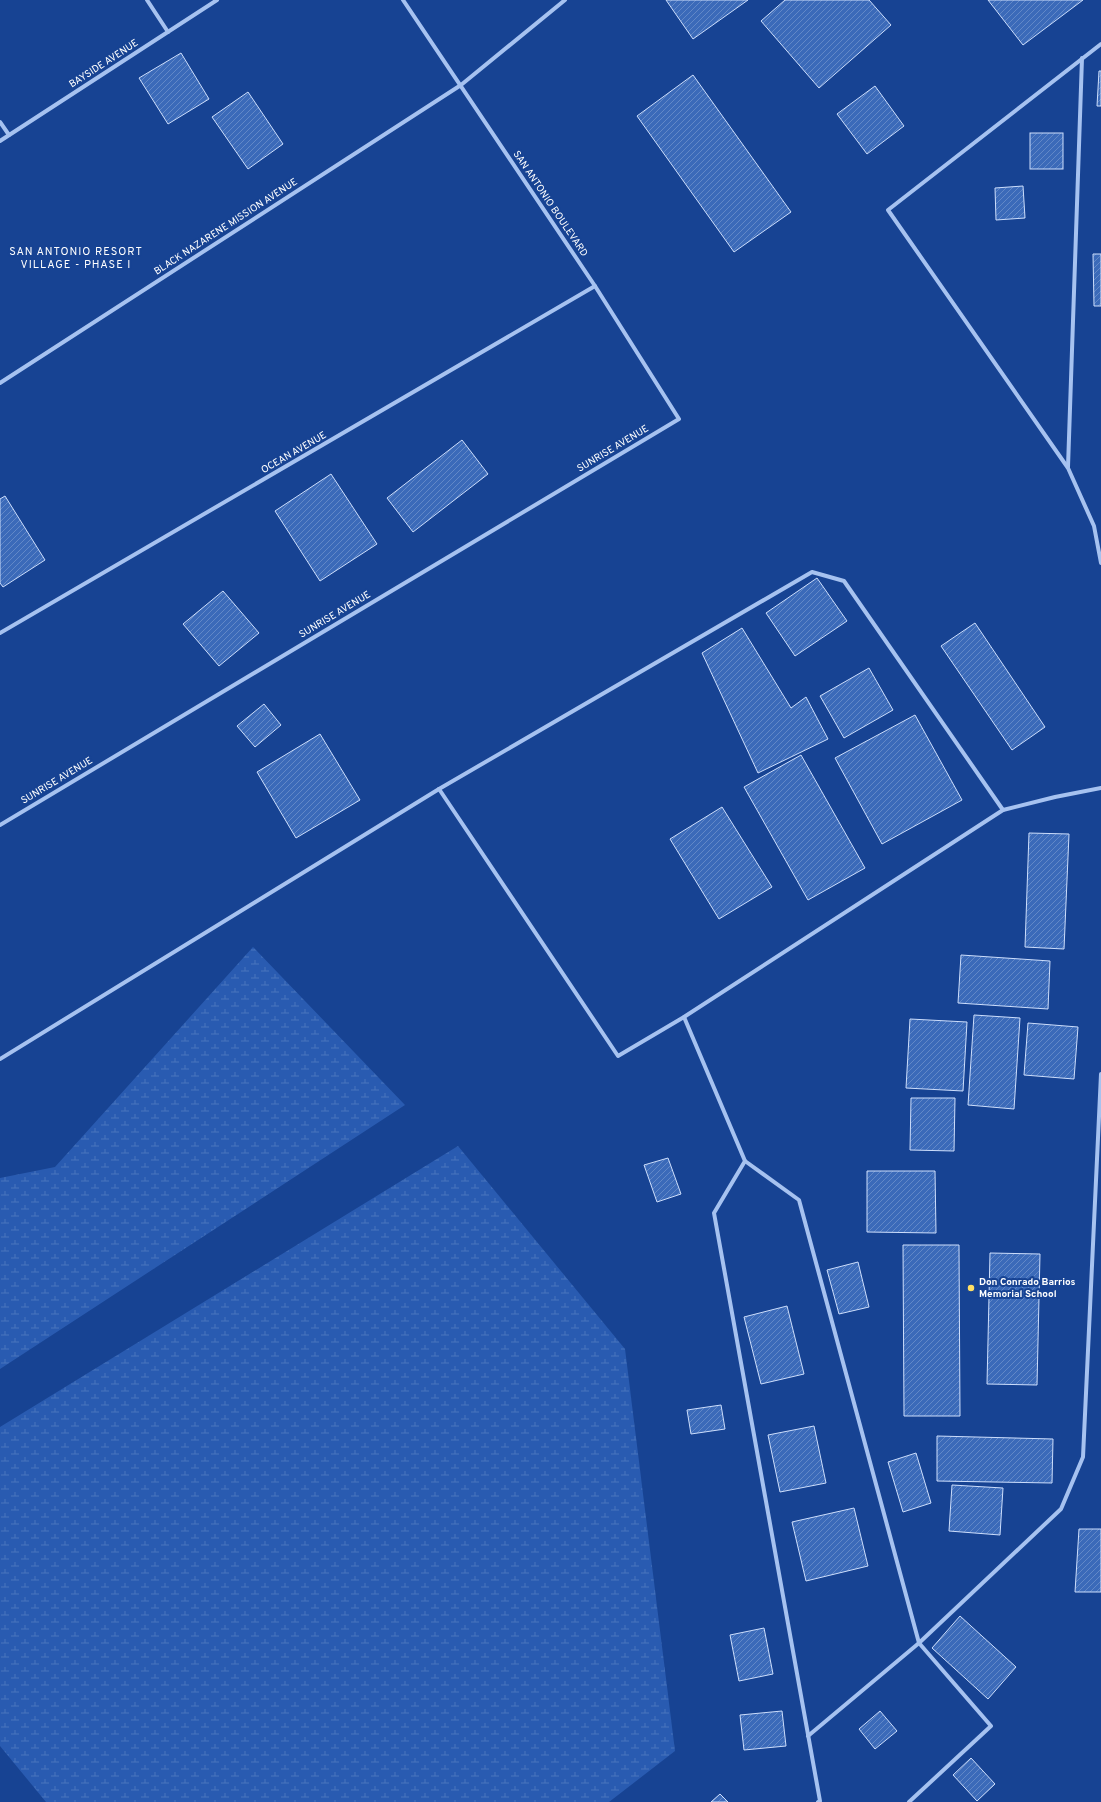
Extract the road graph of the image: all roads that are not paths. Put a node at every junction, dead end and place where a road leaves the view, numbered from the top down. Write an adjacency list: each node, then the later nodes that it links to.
1 (147, 0): 5 (street)
2 (217, 0): 5 (street, BAYSIDE AVENUE)
3 (403, 0): 8 (street, SAN ANTONIO BOULEVARD)
4 (565, 0): 8 (street, BLACK NAZARENE MISSION AVENUE)
5 (168, 32): 10 (street, BAYSIDE AVENUE)
6 (1101, 44): 7 (street)
7 (1082, 58): 15 (street); 15 (street)
8 (461, 85): 12 (street, SAN ANTONIO BOULEVARD); 13 (street, BLACK NAZARENE MISSION AVENUE)
9 (0, 122): 10 (street)
10 (9, 135): 11 (street, BAYSIDE AVENUE)
11 (0, 141)
12 (595, 286): 14 (street, SAN ANTONIO BOULEVARD); 17 (street, OCEAN AVENUE)
13 (0, 383)
14 (679, 419): 21 (street, SUNRISE AVENUE)
15 (1068, 468): 16 (street)
16 (1101, 563)
17 (0, 633)
18 (1101, 788): 20 (street)
19 (439, 789): 20 (street); 22 (street); 23 (street)
20 (1003, 810): 22 (street)
21 (0, 825)
22 (684, 1017): 25 (street)
23 (0, 1059)
24 (1101, 1074): 26 (street)
25 (745, 1161): 26 (street); 27 (street)
26 (919, 1643): 27 (street); 29 (street)
27 (808, 1736): 28 (street)
28 (820, 1802)
29 (909, 1802)

